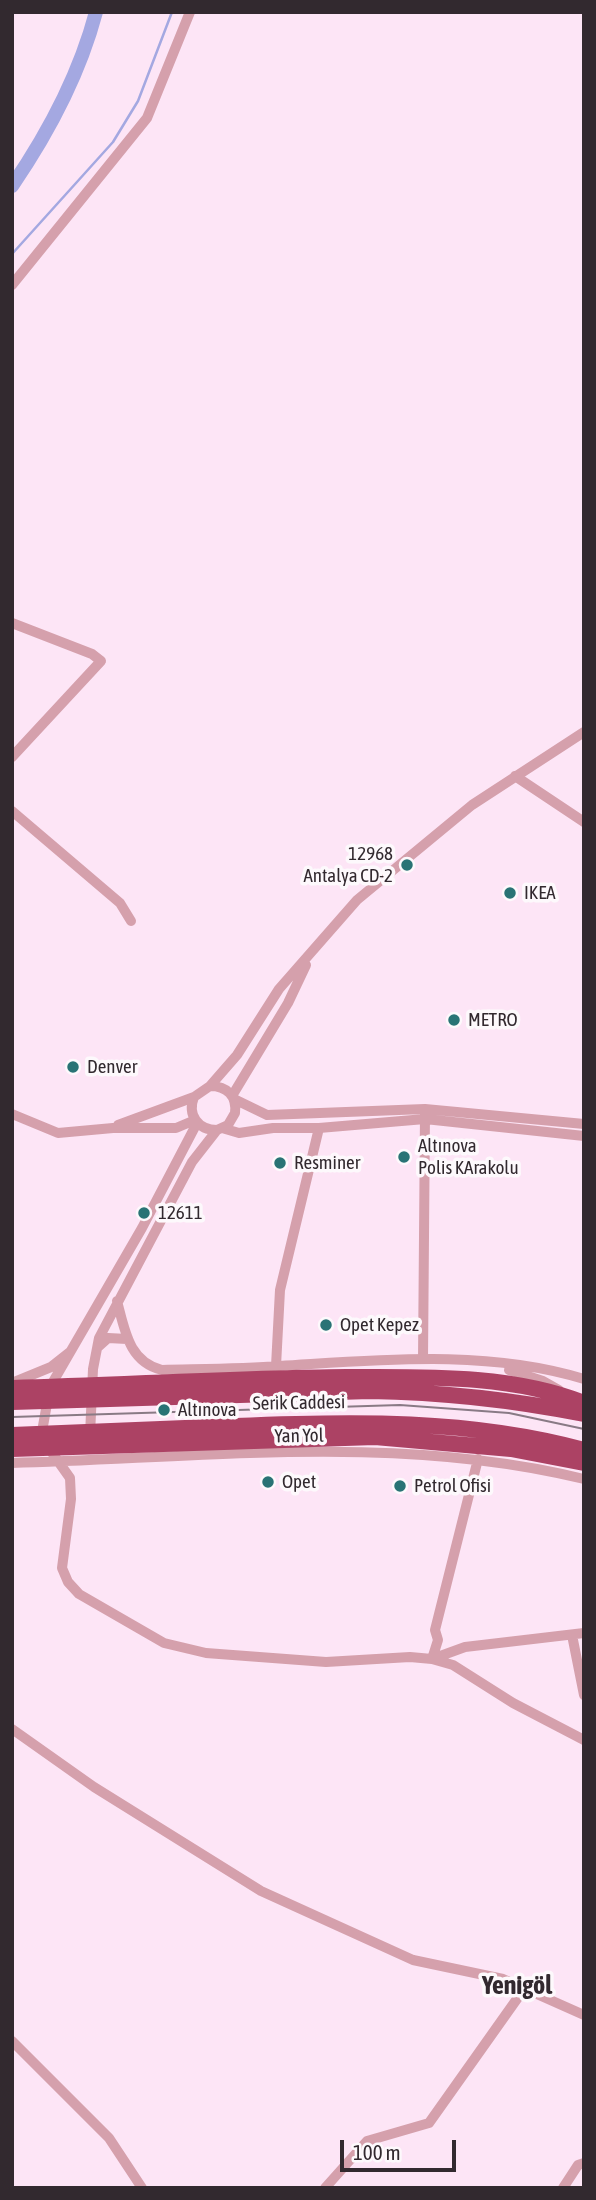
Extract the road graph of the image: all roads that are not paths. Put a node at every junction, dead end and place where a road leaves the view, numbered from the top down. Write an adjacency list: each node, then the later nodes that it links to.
1 (190, 12): 2 (street)
2 (12, 285)
3 (12, 623): 5 (street)
4 (584, 732): 6 (street)
5 (12, 757)
6 (515, 776): 8 (street); 10 (street)
7 (12, 811): 9 (street)
8 (584, 822)
9 (131, 921)
10 (312, 953): 11 (street); 13 (street)
11 (210, 1086): 12 (street); 13 (street)
12 (194, 1097): 16 (street); 18 (street)
13 (233, 1098): 15 (street); 20 (street)
14 (12, 1114): 18 (street)
15 (425, 1114): 17 (street); 19 (street); 21 (street); 26 (street)
16 (196, 1122): 18 (street); 20 (street); 25 (street)
17 (584, 1124)
18 (113, 1128)
19 (319, 1128): 20 (street); 28 (street)
20 (220, 1129): 22 (street)
21 (584, 1136)
22 (117, 1301): 23 (street); 24 (street)
23 (127, 1339): 24 (street); 28 (street)
24 (97, 1347): 31 (street)
25 (75, 1349): 32 (street); 33 (street)
26 (423, 1359): 27 (street); 28 (street)
27 (502, 1365): 30 (street); 34 (street)
28 (276, 1366): 29 (street)
29 (247, 1379): 31 (highway); 34 (highway)
30 (584, 1380)
31 (93, 1385): 33 (highway); 38 (street)
32 (12, 1386): 33 (highway)
33 (50, 1387): 39 (street)
34 (578, 1401)
35 (12, 1402): 36 (highway, Serik Caddesi)
36 (584, 1414)
37 (12, 1434): 41 (highway, Serik Caddesi)
38 (89, 1445): 39 (highway); 43 (street); 45 (highway)
39 (48, 1447): 40 (highway); 44 (street)
40 (12, 1449)
41 (584, 1450)
42 (478, 1459): 43 (street, Yan Yol); 48 (street, Yan Yol); 51 (street)
43 (82, 1461): 44 (street, Yan Yol); 47 (street)
44 (58, 1462): 46 (street, Yan Yol); 47 (street)
45 (584, 1463)
46 (12, 1464)
47 (70, 1478): 51 (street)
48 (584, 1479)
49 (584, 1633): 50 (street)
50 (572, 1634): 51 (street); 52 (street)
51 (432, 1659): 54 (street)
52 (584, 1695)
53 (12, 1729): 55 (street)
54 (584, 1740)
55 (524, 1989): 56 (street); 60 (street)
56 (584, 2015)
57 (12, 2041): 59 (street)
58 (584, 2163): 61 (street)
59 (142, 2188)
60 (325, 2188)
61 (563, 2188)

